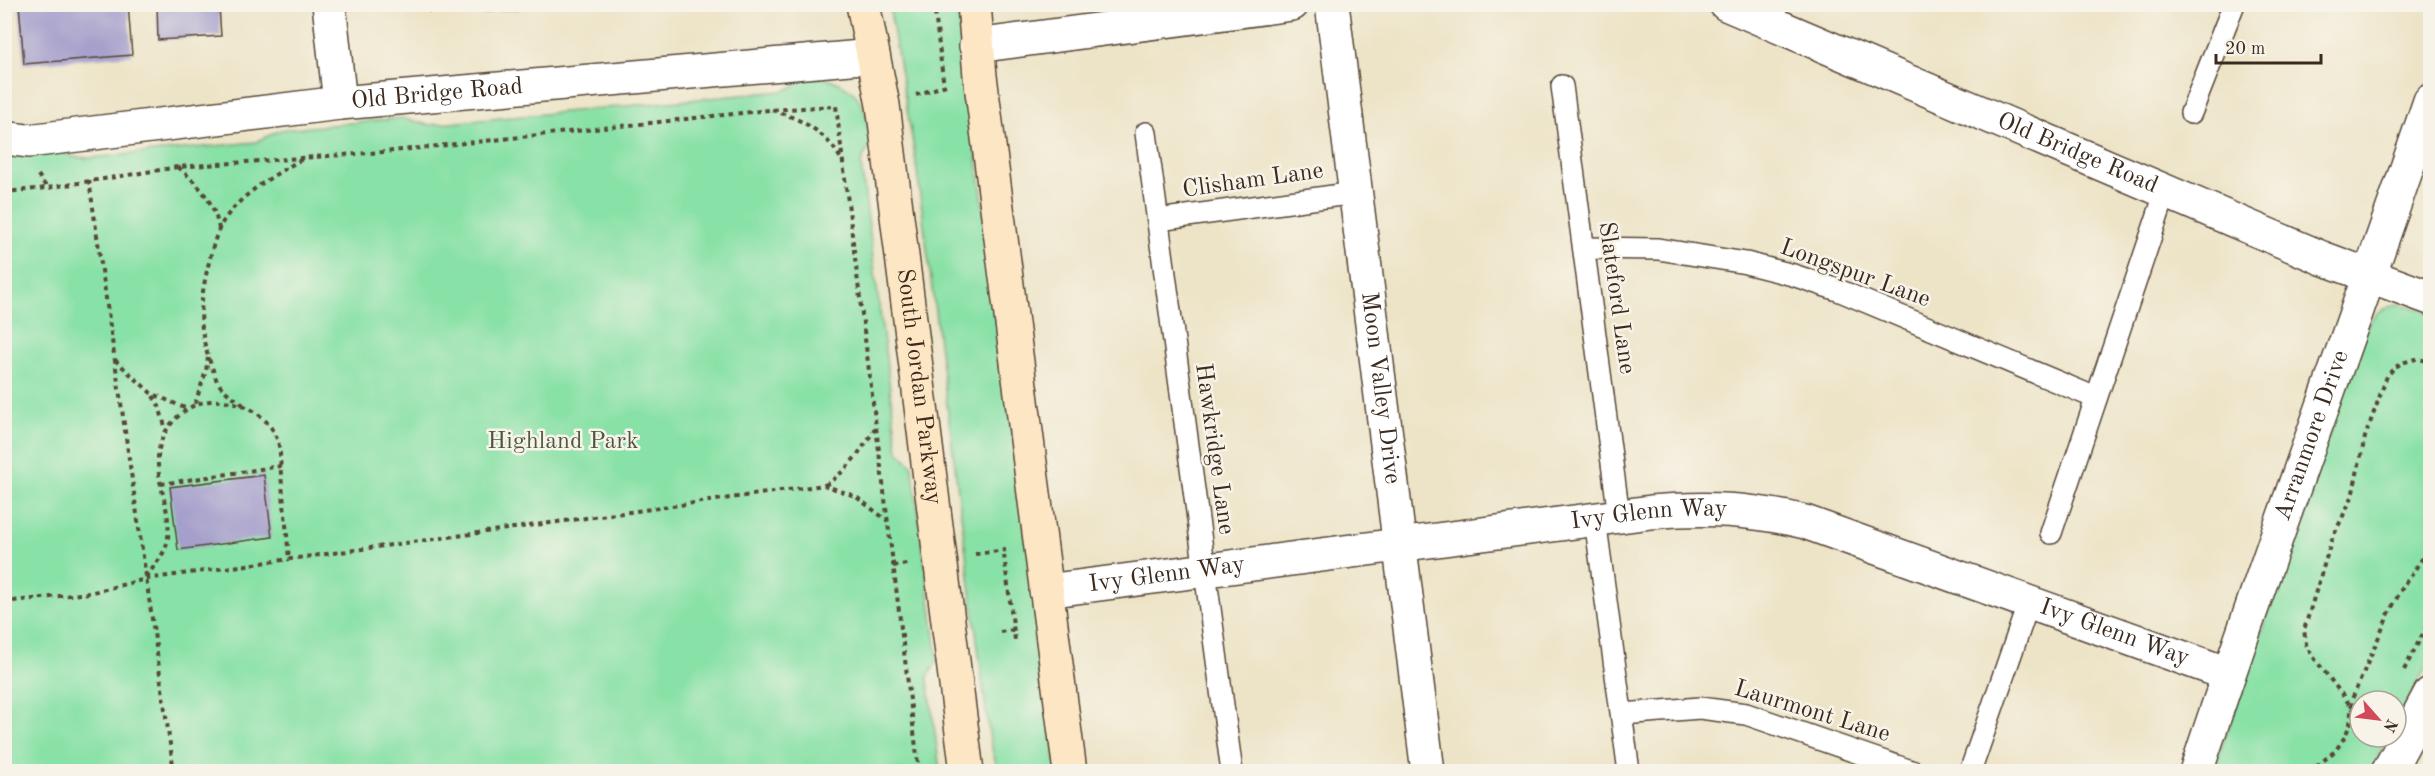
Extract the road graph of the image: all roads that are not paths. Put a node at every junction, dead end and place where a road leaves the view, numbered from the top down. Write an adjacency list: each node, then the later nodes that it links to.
1 (329, 4): 12 (street)
2 (863, 4): 9 (street, South Jordan Parkway)
3 (974, 4): 8 (street)
4 (1292, 4): 8 (street)
5 (1332, 4): 17 (street, Moon Valley Drive)
6 (1726, 4): 16 (street, Old Bridge Road)
7 (2234, 4): 13 (lane)
8 (976, 46): 27 (street)
9 (873, 56): 12 (street, Old Bridge Road); 32 (street, South Jordan Parkway)
10 (1562, 86): 19 (lane, Slateford Lane)
11 (2430, 101): 20 (street, Arranmore Drive)
12 (340, 103): 15 (street, Old Bridge Road)
13 (2191, 113)
14 (1146, 134): 18 (lane, Hawkridge Lane)
15 (4, 138)
16 (2166, 191): 20 (street, Old Bridge Road); 22 (lane)
17 (1355, 193): 18 (lane, Clisham Lane); 25 (street, Moon Valley Drive)
18 (1158, 220): 26 (lane, Hawkridge Lane)
19 (1584, 248): 22 (lane, Longspur Lane); 23 (lane, Slateford Lane)
20 (2370, 276): 21 (street, Old Bridge Road); 29 (street, Arranmore Drive)
21 (2430, 298)
22 (2096, 398): 24 (lane)
23 (1607, 518): 25 (street, Ivy Glenn Way); 28 (street, Ivy Glenn Way); 31 (lane, Slateford Lane)
24 (2051, 533)
25 (1400, 545): 26 (street, Ivy Glenn Way); 35 (street, Moon Valley Drive)
26 (1205, 570): 27 (street, Ivy Glenn Way); 34 (lane, Hawkridge Lane)
27 (1046, 591): 33 (street)
28 (2029, 602): 29 (street, Ivy Glenn Way); 38 (lane)
29 (2228, 674): 39 (street, Arranmore Drive)
30 (2430, 694): 40 (street)
31 (1622, 714): 36 (lane, Slateford Lane); 37 (lane, Laurmont Lane)
32 (967, 771)
33 (1070, 771)
34 (1232, 771)
35 (1428, 771)
36 (1629, 771)
37 (1914, 771)
38 (1970, 771)
39 (2196, 771)
40 (2388, 771)

